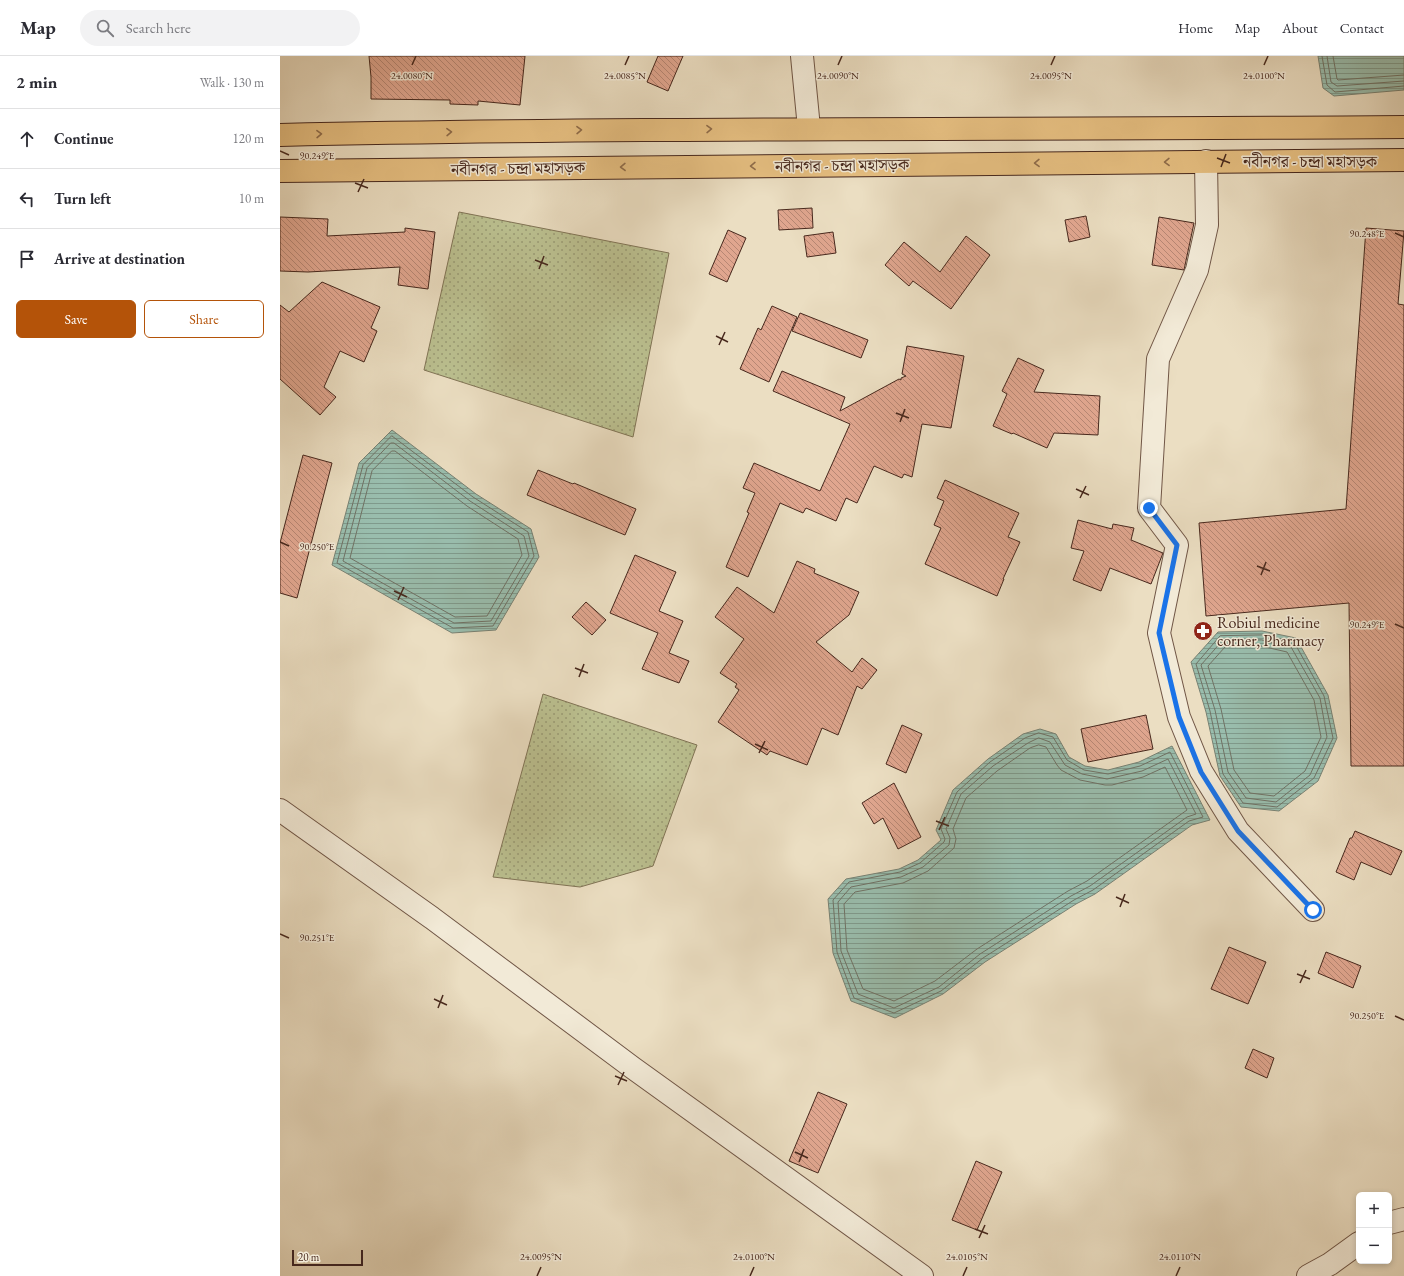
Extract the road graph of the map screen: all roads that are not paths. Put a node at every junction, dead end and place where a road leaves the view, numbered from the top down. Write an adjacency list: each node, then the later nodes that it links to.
1 (802, 56): 3 (street)
2 (1404, 127): 3 (highway, নবীনগর - চন্দ্রা মহাসড়ক)
3 (809, 128): 4 (highway, নবীনগর - চন্দ্রা মহাসড়ক, one-way to 3)
4 (280, 135)
5 (1404, 160): 6 (highway, নবীনগর - চন্দ্রা মহাসড়ক)
6 (1206, 161): 7 (highway, নবীনগর - চন্দ্রা মহাসড়ক, one-way to 7); 9 (street)
7 (280, 171)
8 (280, 810): 13 (street)
9 (1313, 910)
10 (1404, 1219): 11 (street)
11 (1392, 1222)
12 (1356, 1245): 14 (street)
13 (922, 1276)
14 (1308, 1276)

